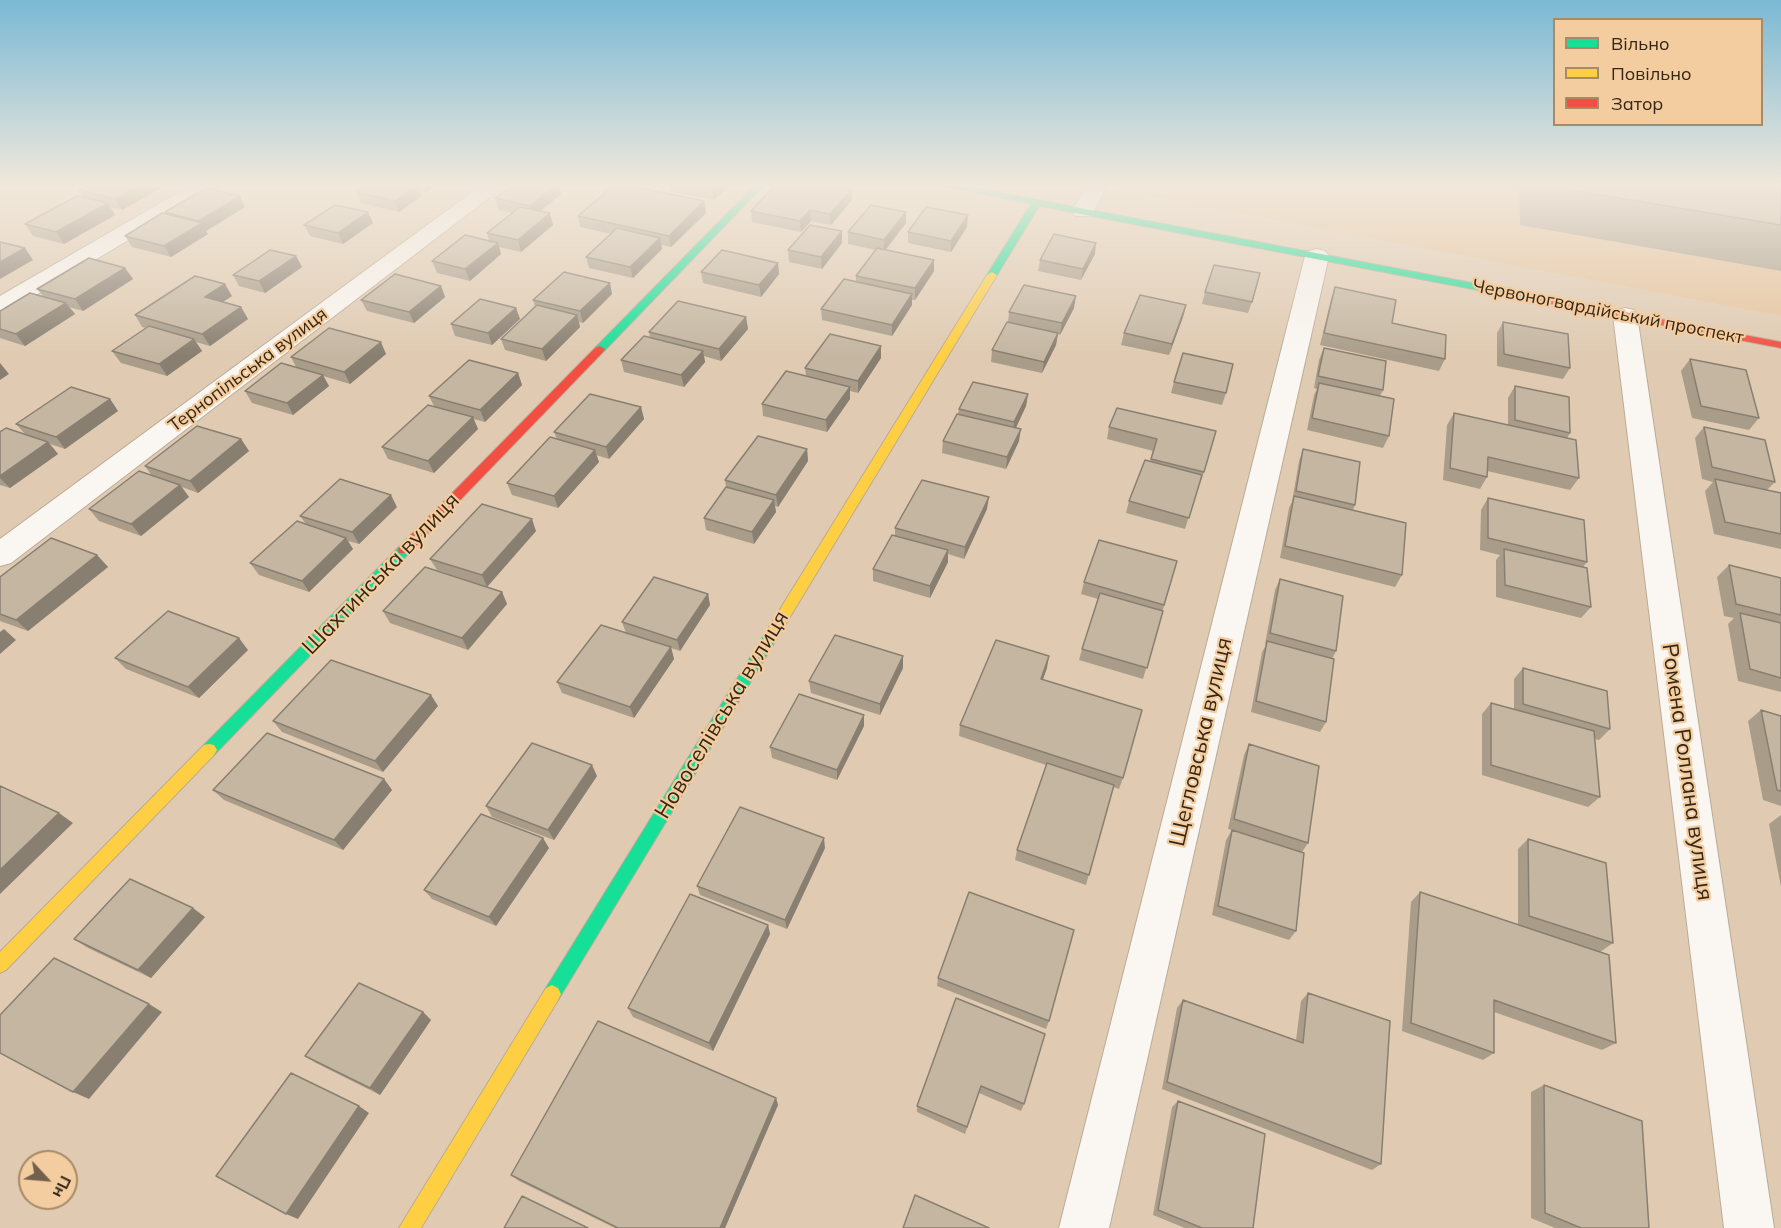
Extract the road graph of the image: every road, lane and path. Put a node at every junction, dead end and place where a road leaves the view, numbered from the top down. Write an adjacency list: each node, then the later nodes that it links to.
1 (111, 241): 7 (street)
2 (419, 241): 10 (street, Тернопільська вулиця)
3 (705, 241): 11 (street, Шахтинська вулиця)
4 (1012, 241): 12 (street, Новоселівська вулиця)
5 (1239, 241): 6 (street, Червоногвардійський проспект)
6 (1317, 256): 8 (street, Червоногвардійський проспект); 13 (street, Щегловська вулиця)
7 (0, 306)
8 (1625, 315): 9 (street, Червоногвардійський проспект); 14 (street, Ромена Роллана вулиця)
9 (1781, 345)
10 (0, 555)
11 (0, 964)
12 (409, 1228)
13 (1084, 1228)
14 (1749, 1228)

